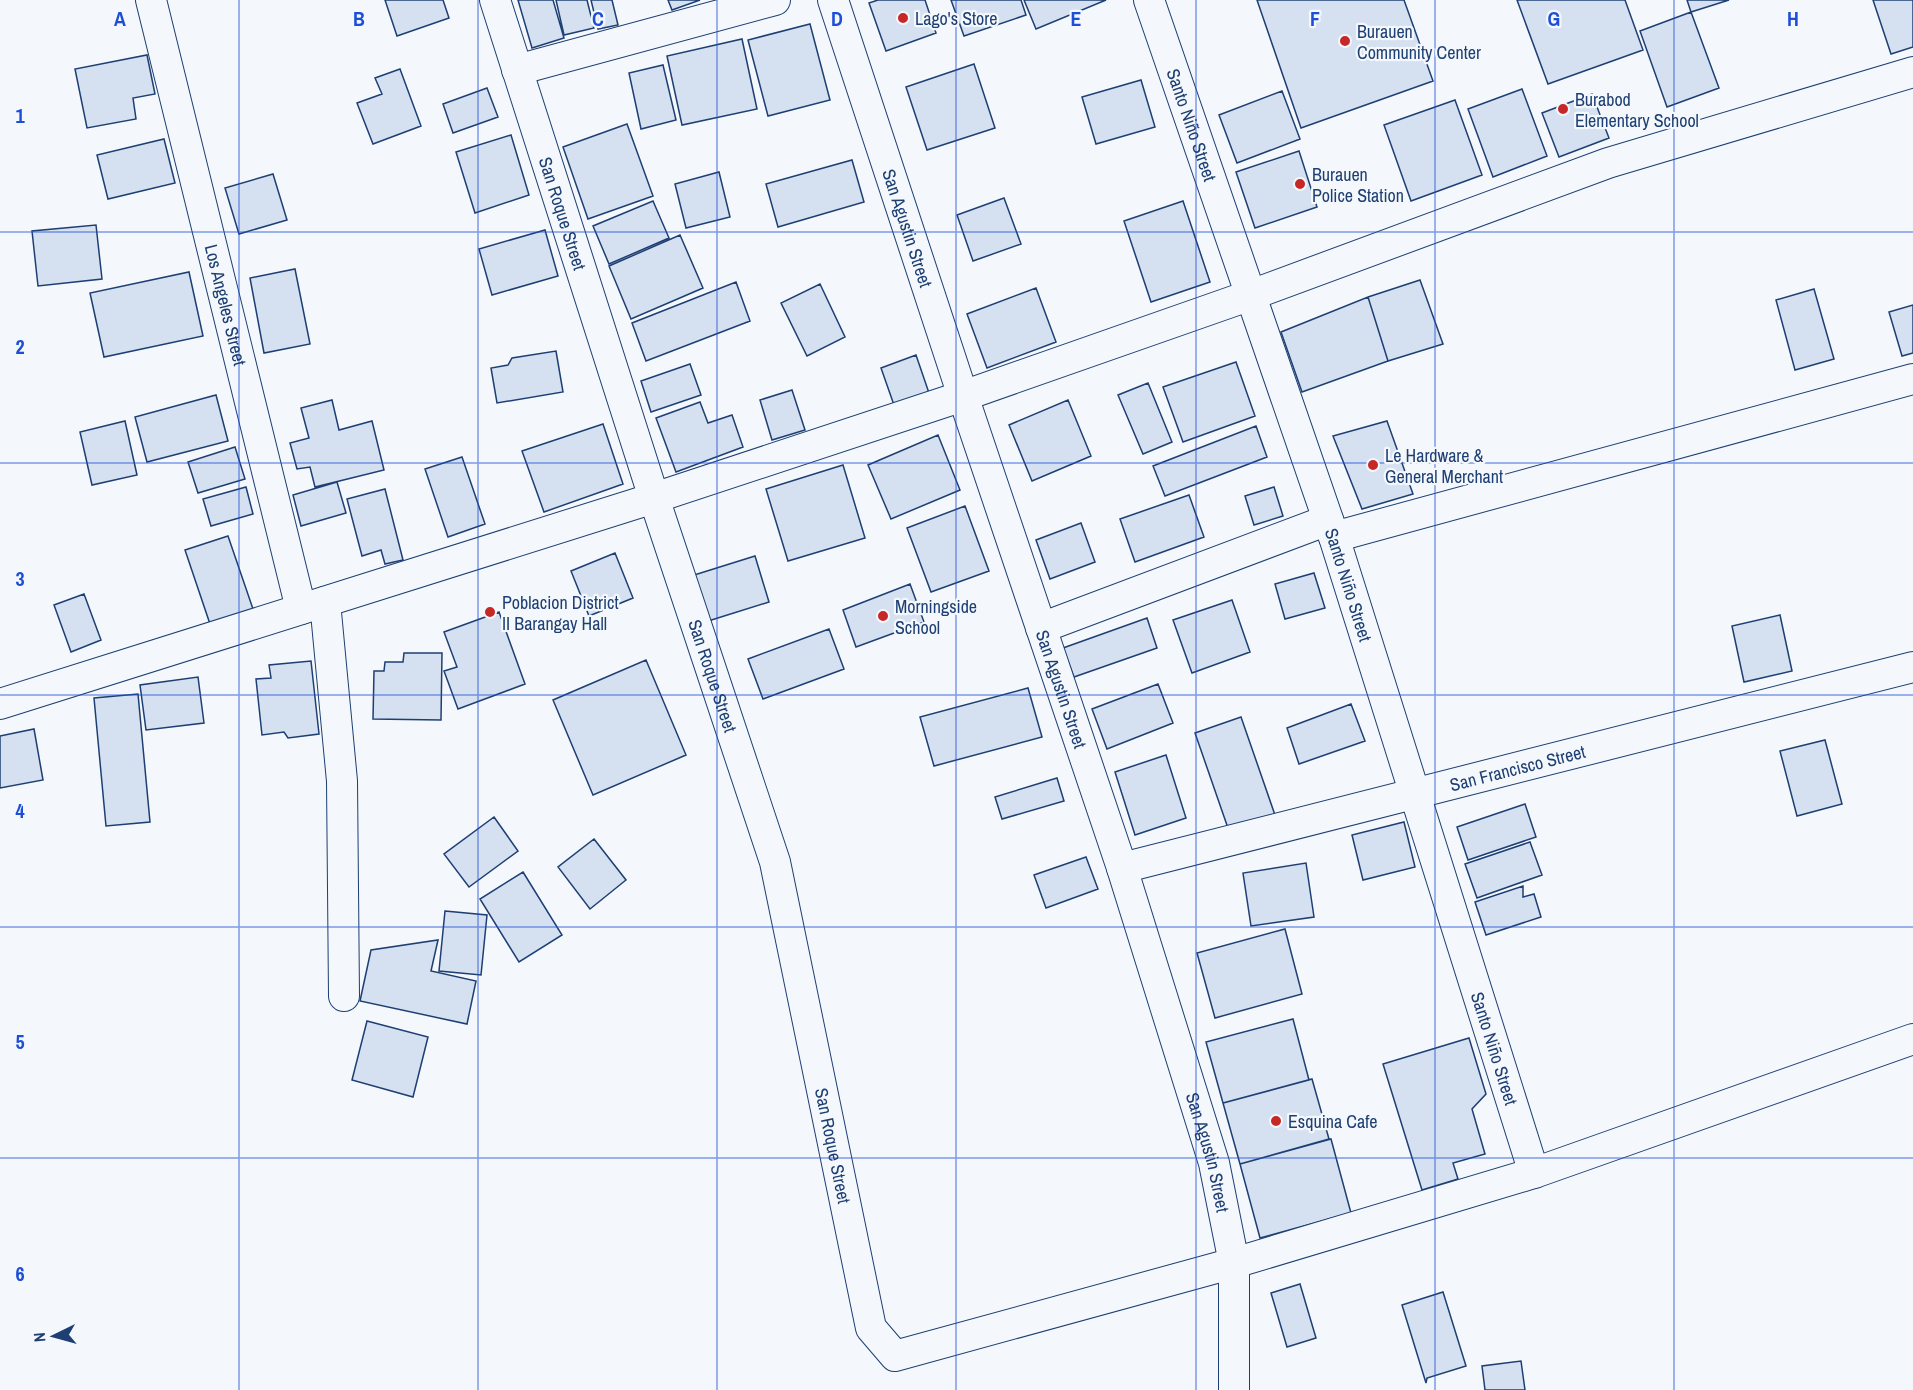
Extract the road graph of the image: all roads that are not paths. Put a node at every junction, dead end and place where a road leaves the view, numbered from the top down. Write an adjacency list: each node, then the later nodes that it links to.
1 (151, 0): 13 (street, Los Angeles Street)
2 (495, 0): 6 (street, San Roque Street)
3 (775, 0): 6 (street)
4 (833, 0): 10 (street, San Agustin Street)
5 (1149, 0): 8 (street, Santo Niño Street)
6 (517, 70): 11 (street, San Roque Street)
7 (1913, 72): 8 (street)
8 (1251, 295): 10 (street); 12 (street, Santo Niño Street)
9 (1913, 379): 12 (street)
10 (963, 396): 11 (street); 14 (street, San Agustin Street)
11 (654, 498): 13 (street); 22 (street, San Roque Street)
12 (1331, 528): 14 (street); 17 (street, Santo Niño Street)
13 (313, 606): 16 (street); 19 (street, Los Angeles Street)
14 (1041, 628): 18 (street, San Agustin Street)
15 (1913, 667): 17 (street, San Francisco Street)
16 (0, 704)
17 (1416, 793): 18 (street, San Francisco Street); 21 (street, Santo Niño Street)
18 (1122, 868): 22 (street, San Agustin Street)
19 (344, 996)
20 (1913, 1038): 21 (street)
21 (1534, 1173): 22 (street)
22 (1234, 1263): 23 (street, San Agustin Street)
23 (1234, 1390)

